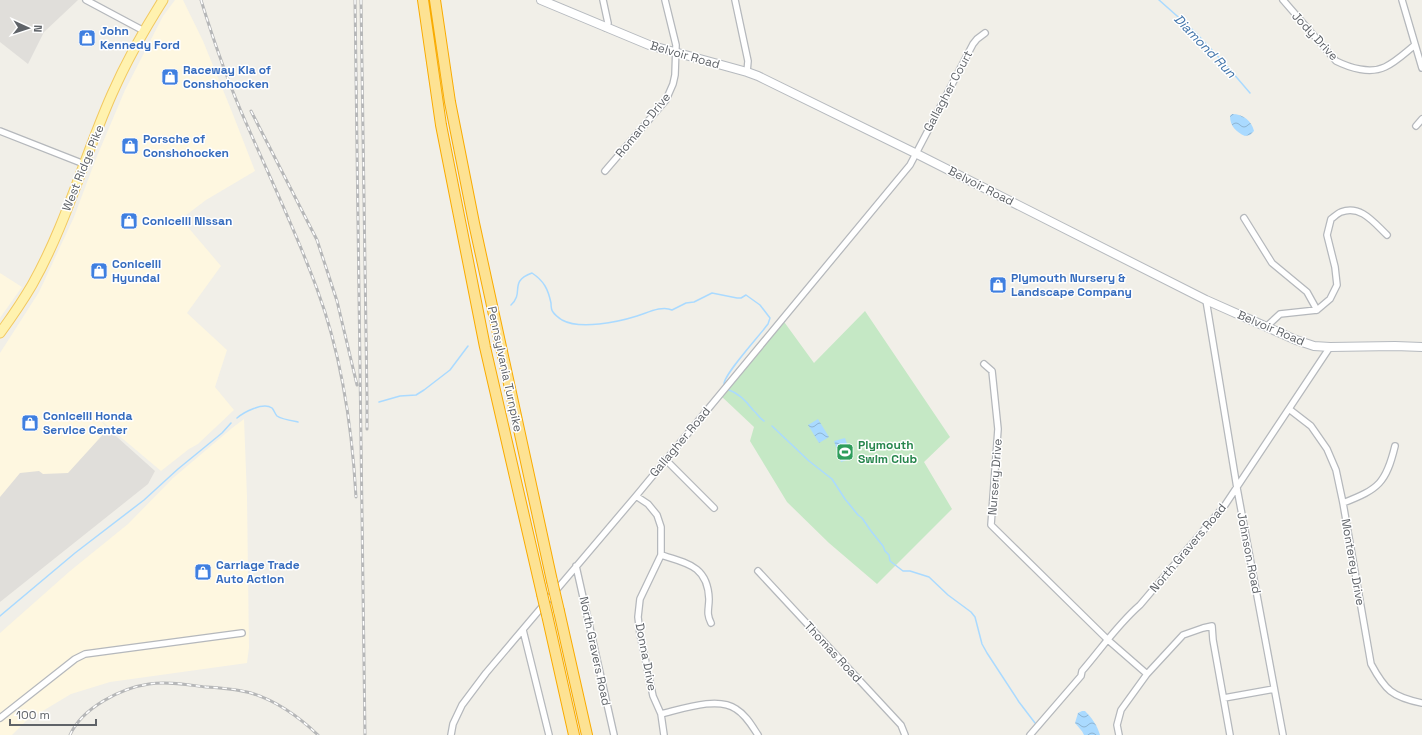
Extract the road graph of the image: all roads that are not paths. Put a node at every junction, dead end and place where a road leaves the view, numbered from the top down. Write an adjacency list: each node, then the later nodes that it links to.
1 (86, 0): 12 (street)
2 (162, 0): 12 (main road, West Ridge Pike)
3 (423, 0): 55 (highway, Pennsylvania Turnpike, bridge)
4 (435, 0): 56 (highway, Pennsylvania Turnpike, bridge)
5 (541, 0): 11 (street, Belvoir Road)
6 (602, 0): 11 (street)
7 (665, 0): 15 (street, Romano Drive)
8 (735, 0): 17 (street)
9 (1283, 0): 14 (street, Jody Drive)
10 (1402, 0): 14 (street)
11 (606, 28): 15 (street, Belvoir Road)
12 (144, 31): 22 (main road, West Ridge Pike)
13 (985, 33): 21 (street, Gallagher Court)
14 (1415, 45): 16 (street)
15 (676, 53): 17 (street, Belvoir Road); 23 (street, Romano Drive)
16 (1422, 68)
17 (746, 72): 21 (street, Belvoir Road)
18 (1422, 119): 19 (street)
19 (1416, 126)
20 (0, 131): 22 (street)
21 (915, 153): 26 (street, Belvoir Road); 35 (street, Gallagher Road)
22 (84, 164): 29 (main road, West Ridge Pike)
23 (606, 171)
24 (1244, 218): 27 (street)
25 (1387, 235): 27 (street)
26 (1206, 300): 28 (street, Belvoir Road); 36 (street, Johnson Road)
27 (1317, 310): 28 (street)
28 (1266, 327): 30 (street, Belvoir Road)
29 (0, 333)
30 (1330, 347): 31 (street, Belvoir Road); 33 (street, North Gravers Road)
31 (1422, 347)
32 (984, 364): 46 (street, Nursery Drive)
33 (1289, 409): 36 (street, North Gravers Road); 38 (street, Monterey Drive)
34 (1395, 446): 38 (street)
35 (666, 460): 37 (street, Gallagher Road); 39 (street)
36 (1237, 488): 46 (street, North Gravers Road); 48 (street, Johnson Road)
37 (636, 496): 40 (street, Donna Drive); 41 (street, Gallagher Road)
38 (1343, 503): 50 (street, Monterey Drive)
39 (714, 508)
40 (661, 555): 43 (street); 51 (street, Donna Drive)
41 (576, 566): 44 (street, Gallagher Road); 57 (street, North Gravers Road)
42 (758, 571): 60 (street, Thomas Road)
43 (710, 623)
44 (523, 630): 53 (street, Gallagher Road); 54 (street)
45 (242, 633): 52 (street)
46 (1108, 640): 47 (street, Nursery Drive); 61 (street, North Gravers Road)
47 (1147, 674): 49 (street); 62 (street)
48 (1274, 689): 49 (street); 64 (street, Johnson Road)
49 (1224, 698): 63 (street)
50 (1422, 703)
51 (661, 714): 58 (street, Donna Drive); 59 (street)
52 (0, 718)
53 (450, 735)
54 (549, 735)
55 (574, 735)
56 (587, 735)
57 (614, 735)
58 (664, 735)
59 (758, 735)
60 (905, 735)
61 (1030, 735)
62 (1119, 735)
63 (1230, 735)
64 (1283, 735)

